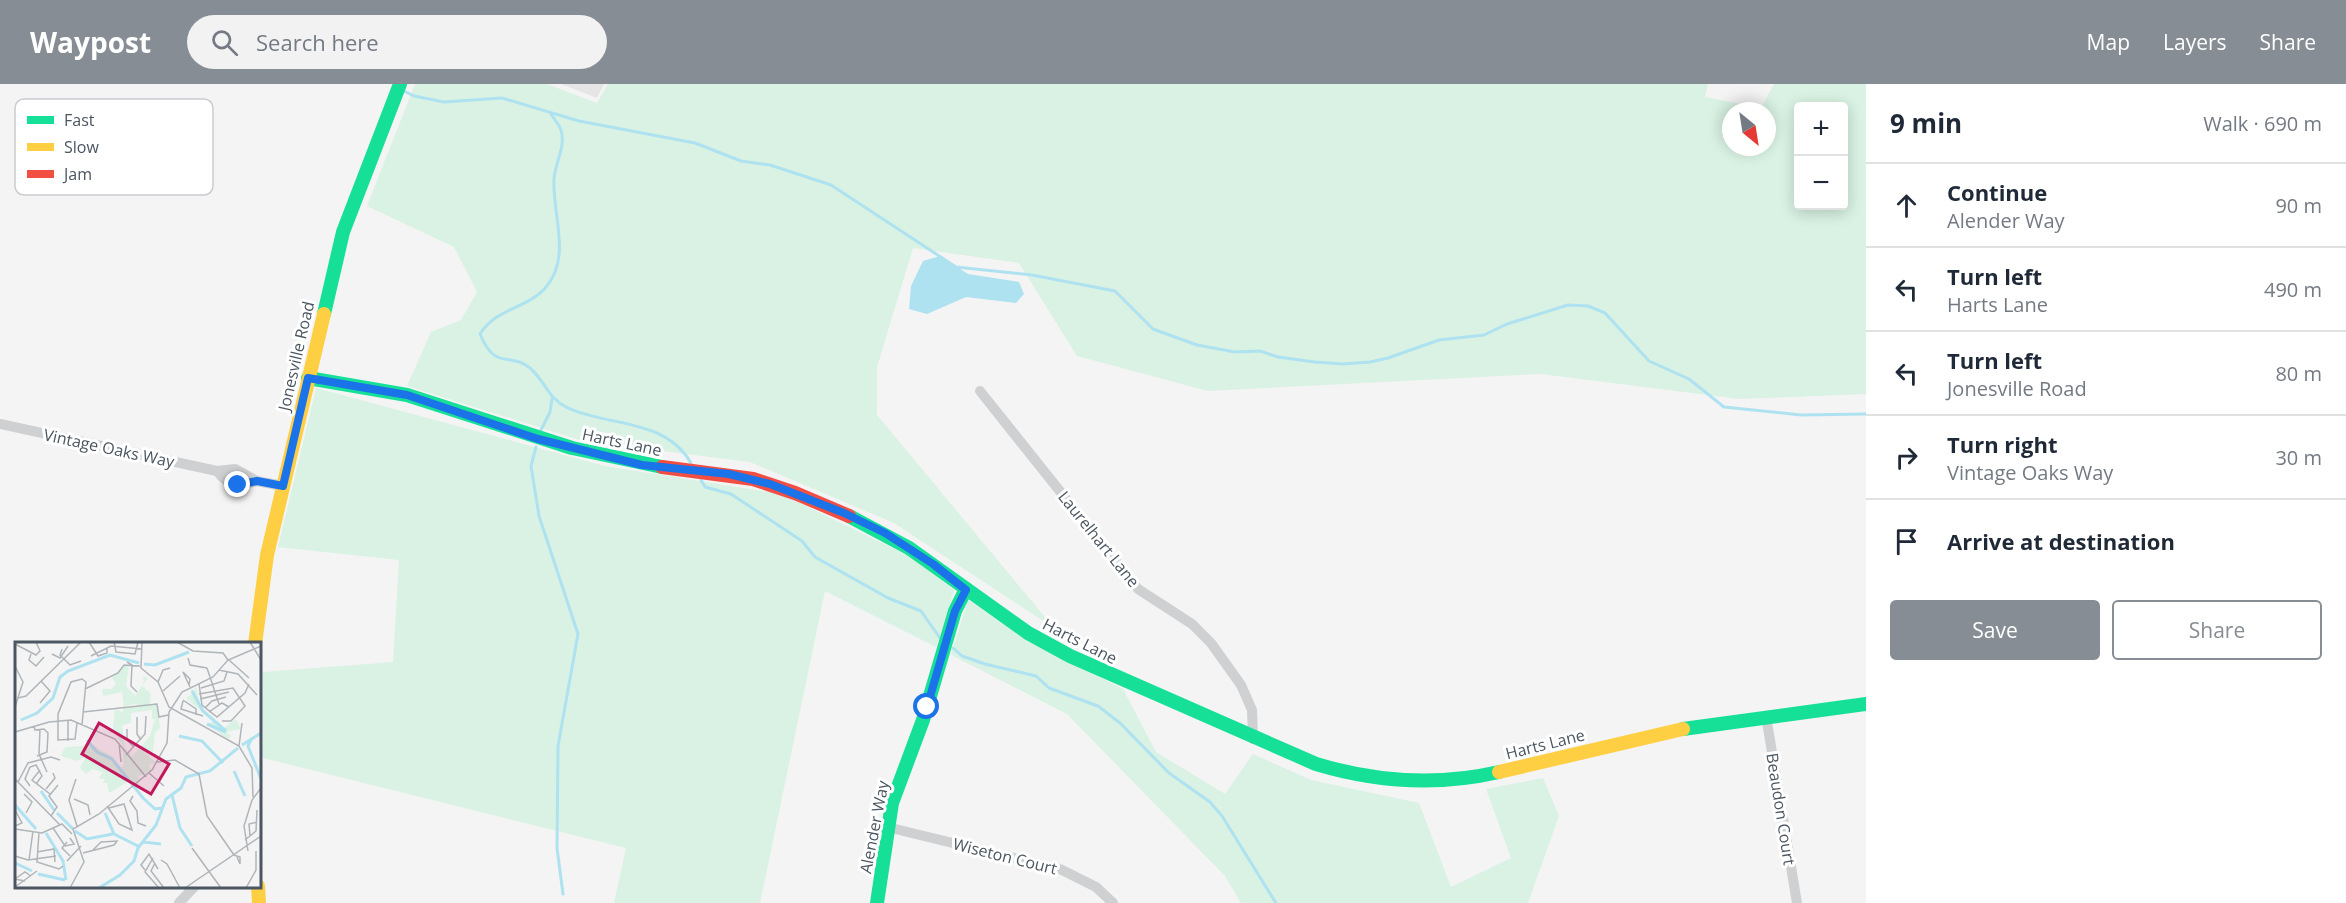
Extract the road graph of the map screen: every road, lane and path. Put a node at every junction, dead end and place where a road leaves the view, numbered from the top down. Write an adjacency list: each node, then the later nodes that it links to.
1 (400, 84): 2 (street, Jonesville Road)
2 (308, 378): 5 (street, Jonesville Road); 6 (street, Harts Lane)
3 (980, 391): 10 (street, Laurelhart Lane)
4 (0, 424): 5 (street, Vintage Oaks Way)
5 (283, 486): 7 (street, Jonesville Road)
6 (966, 590): 10 (street, Harts Lane); 11 (street, Alender Way)
7 (255, 642)
8 (1866, 704): 9 (street, Harts Lane)
9 (1766, 716): 10 (street, Harts Lane); 18 (street, Beaudon Court)
10 (1253, 739)
11 (887, 827): 16 (street, Alender Way); 17 (street, Wiseton Court)
12 (193, 888): 14 (street)
13 (258, 888): 15 (street)
14 (179, 903)
15 (259, 903)
16 (877, 903)
17 (1113, 903)
18 (1797, 903)

